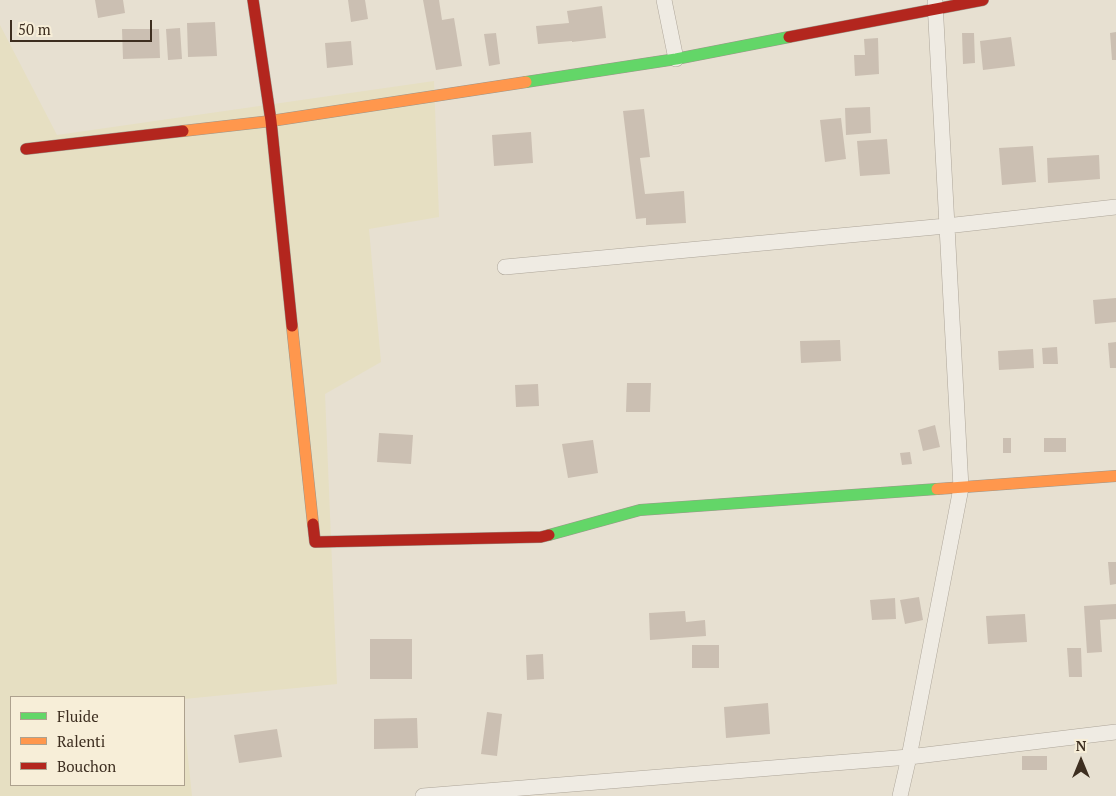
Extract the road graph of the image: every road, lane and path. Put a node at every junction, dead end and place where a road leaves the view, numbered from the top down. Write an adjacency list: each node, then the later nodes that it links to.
1 (253, 0): 6 (street)
2 (664, 0): 5 (street)
3 (983, 0): 4 (street)
4 (936, 4): 5 (street); 9 (street)
5 (676, 59): 6 (street)
6 (271, 121): 7 (street); 12 (street)
7 (26, 149)
8 (1116, 207): 9 (street)
9 (946, 226): 10 (street); 12 (street)
10 (505, 267)
11 (1116, 476): 12 (street)
12 (961, 488): 14 (street)
13 (1116, 732): 14 (street)
14 (909, 757): 15 (street); 16 (street)
15 (423, 796)
16 (900, 796)

